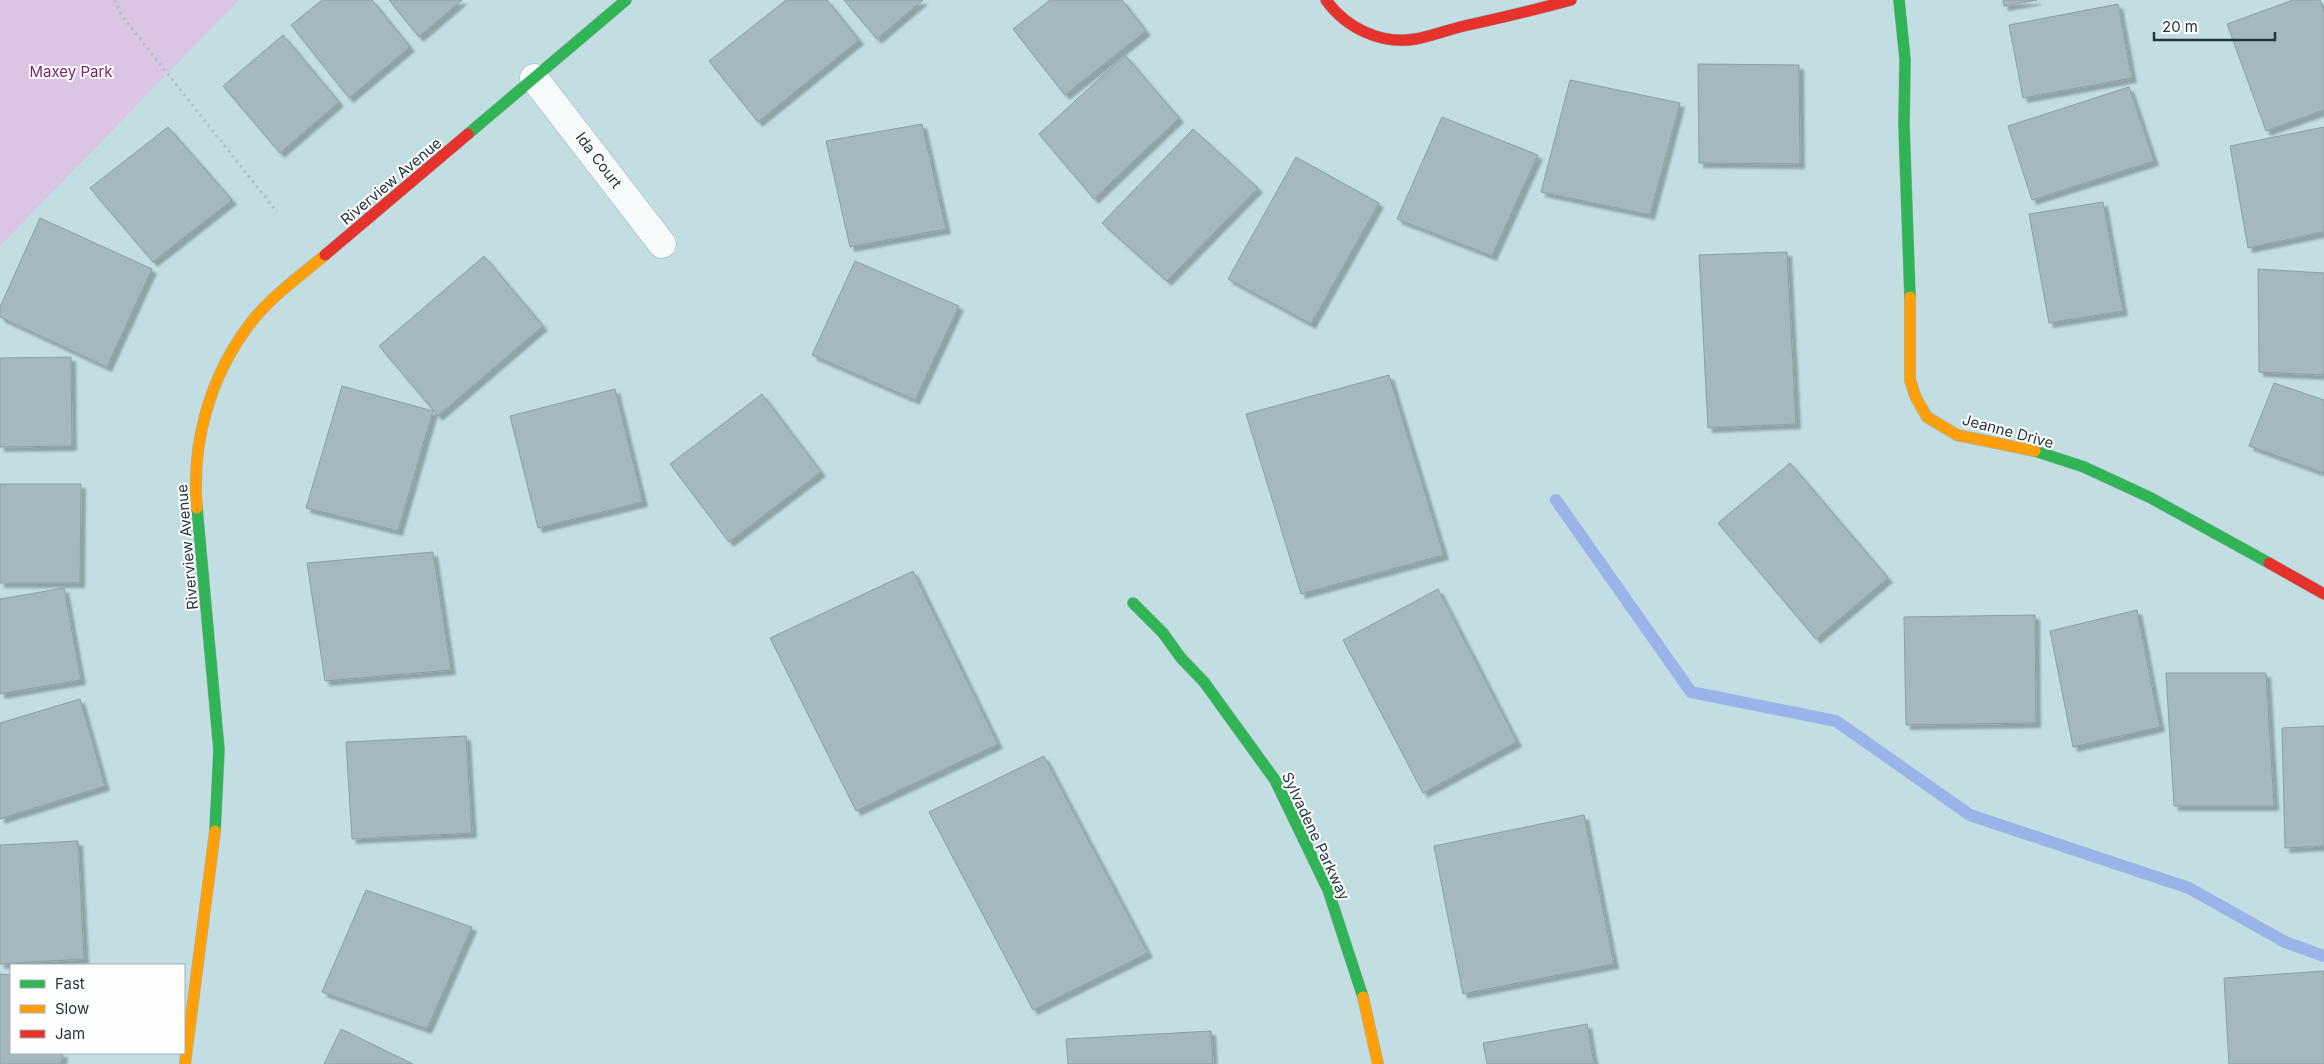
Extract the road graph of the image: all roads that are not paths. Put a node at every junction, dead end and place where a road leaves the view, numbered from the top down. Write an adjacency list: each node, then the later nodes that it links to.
1 (626, 0): 5 (street, Riverview Avenue)
2 (1326, 0): 3 (street)
3 (1571, 0)
4 (1899, 0): 7 (street, Jeanne Drive)
5 (534, 78): 6 (street, Ida Court); 9 (street, Riverview Avenue)
6 (662, 244)
7 (2324, 594)
8 (1133, 603): 10 (street, Sylvadene Parkway)
9 (184, 1064)
10 (1378, 1064)

